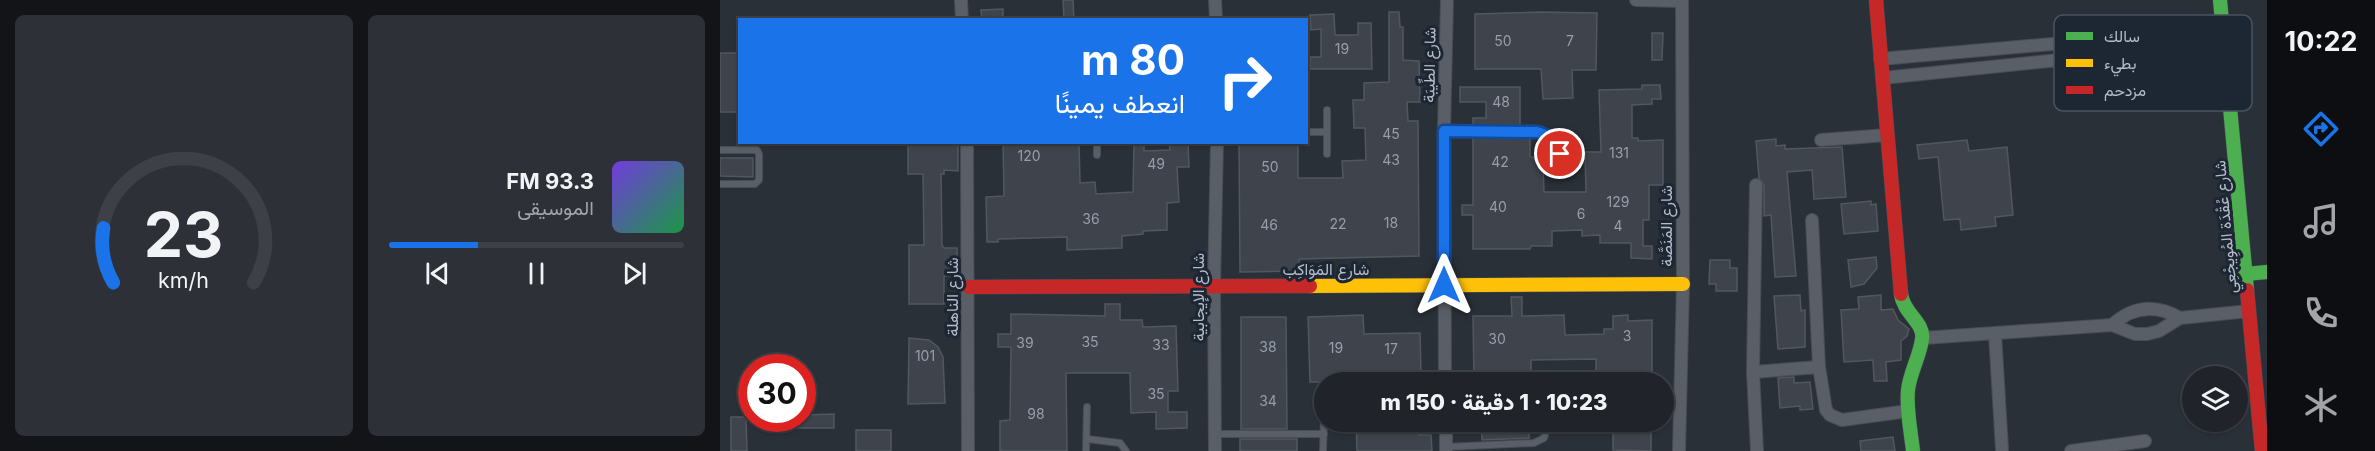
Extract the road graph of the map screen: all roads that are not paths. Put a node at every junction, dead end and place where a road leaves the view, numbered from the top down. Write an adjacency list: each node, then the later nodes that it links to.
1 (961, 0): 9 (street)
2 (1215, 0): 10 (street)
3 (1447, 0): 17 (street, شارع الطِّيبَة)
4 (1636, 0): 7 (street)
5 (1876, 0): 12 (main road)
6 (2220, 0): 8 (main road, شارع عُقْدَة المُوِيجْعِي)
7 (1682, 1): 34 (street, شارع المَنَصَّة)
8 (2221, 15)
9 (962, 18)
10 (1216, 18)
11 (2054, 44): 12 (street)
12 (1881, 59): 14 (main road)
13 (2054, 60): 14 (street)
14 (1882, 78): 20 (main road)
15 (1328, 110): 19 (lane)
16 (2230, 111): 33 (main road, شارع عُقْدَة المُوِيجْعِي)
17 (1444, 131): 27 (lane); 35 (street, شارع الطِّيبَة)
18 (1308, 132): 19 (lane)
19 (1327, 132): 26 (lane)
20 (1887, 135): 21 (street); 42 (main road)
21 (1821, 140)
22 (967, 144): 37 (street, شارع الناهلة)
23 (1097, 144): 28 (lane)
24 (1217, 144): 36 (street, شارع الإيجابية)
25 (720, 150): 29 (lane)
26 (1327, 154)
27 (1560, 154)
28 (1097, 155)
29 (720, 184)
30 (1756, 185): 45 (street)
31 (1812, 220): 43 (street)
32 (2267, 272): 33 (main road)
33 (2246, 274): 38 (main road, شارع عُقْدَة المُوِيجْعِي)
34 (1683, 284): 35 (main road, شارع المَوَاكِب); 61 (street, شارع المَنَصَّة)
35 (1444, 285): 36 (main road, شارع المَوَاكِب); 44 (street, شارع الطِّيبَة)
36 (1214, 286): 37 (main road, شارع المَوَاكِب); 50 (street, شارع الإيجابية)
37 (969, 287): 56 (street, شارع الناهلة)
38 (2249, 311): 39 (street); 65 (main road, شارع عُقْدَة المُوِيجْعِي)
39 (2180, 318): 40 (street); 40 (street)
40 (2112, 325): 41 (street)
41 (1995, 334): 42 (street); 55 (street)
42 (1923, 338): 47 (main road)
43 (1819, 368): 45 (street); 47 (street)
44 (1445, 372)
45 (1753, 372): 62 (street)
46 (1087, 407): 52 (lane)
47 (1908, 411): 63 (main road)
48 (1446, 432): 54 (street)
49 (1546, 432): 54 (lane)
50 (1215, 434): 51 (lane); 59 (street, شارع الإيجابية)
51 (1324, 434): 60 (lane)
52 (1087, 439): 57 (lane); 58 (lane)
53 (2145, 441): 64 (street)
54 (1446, 449)
55 (2003, 450)
56 (968, 451)
57 (1086, 451)
58 (1126, 451)
59 (1215, 451)
60 (1323, 451)
61 (1679, 451)
62 (1757, 451)
63 (1913, 451)
64 (2071, 451)
65 (2262, 451)

